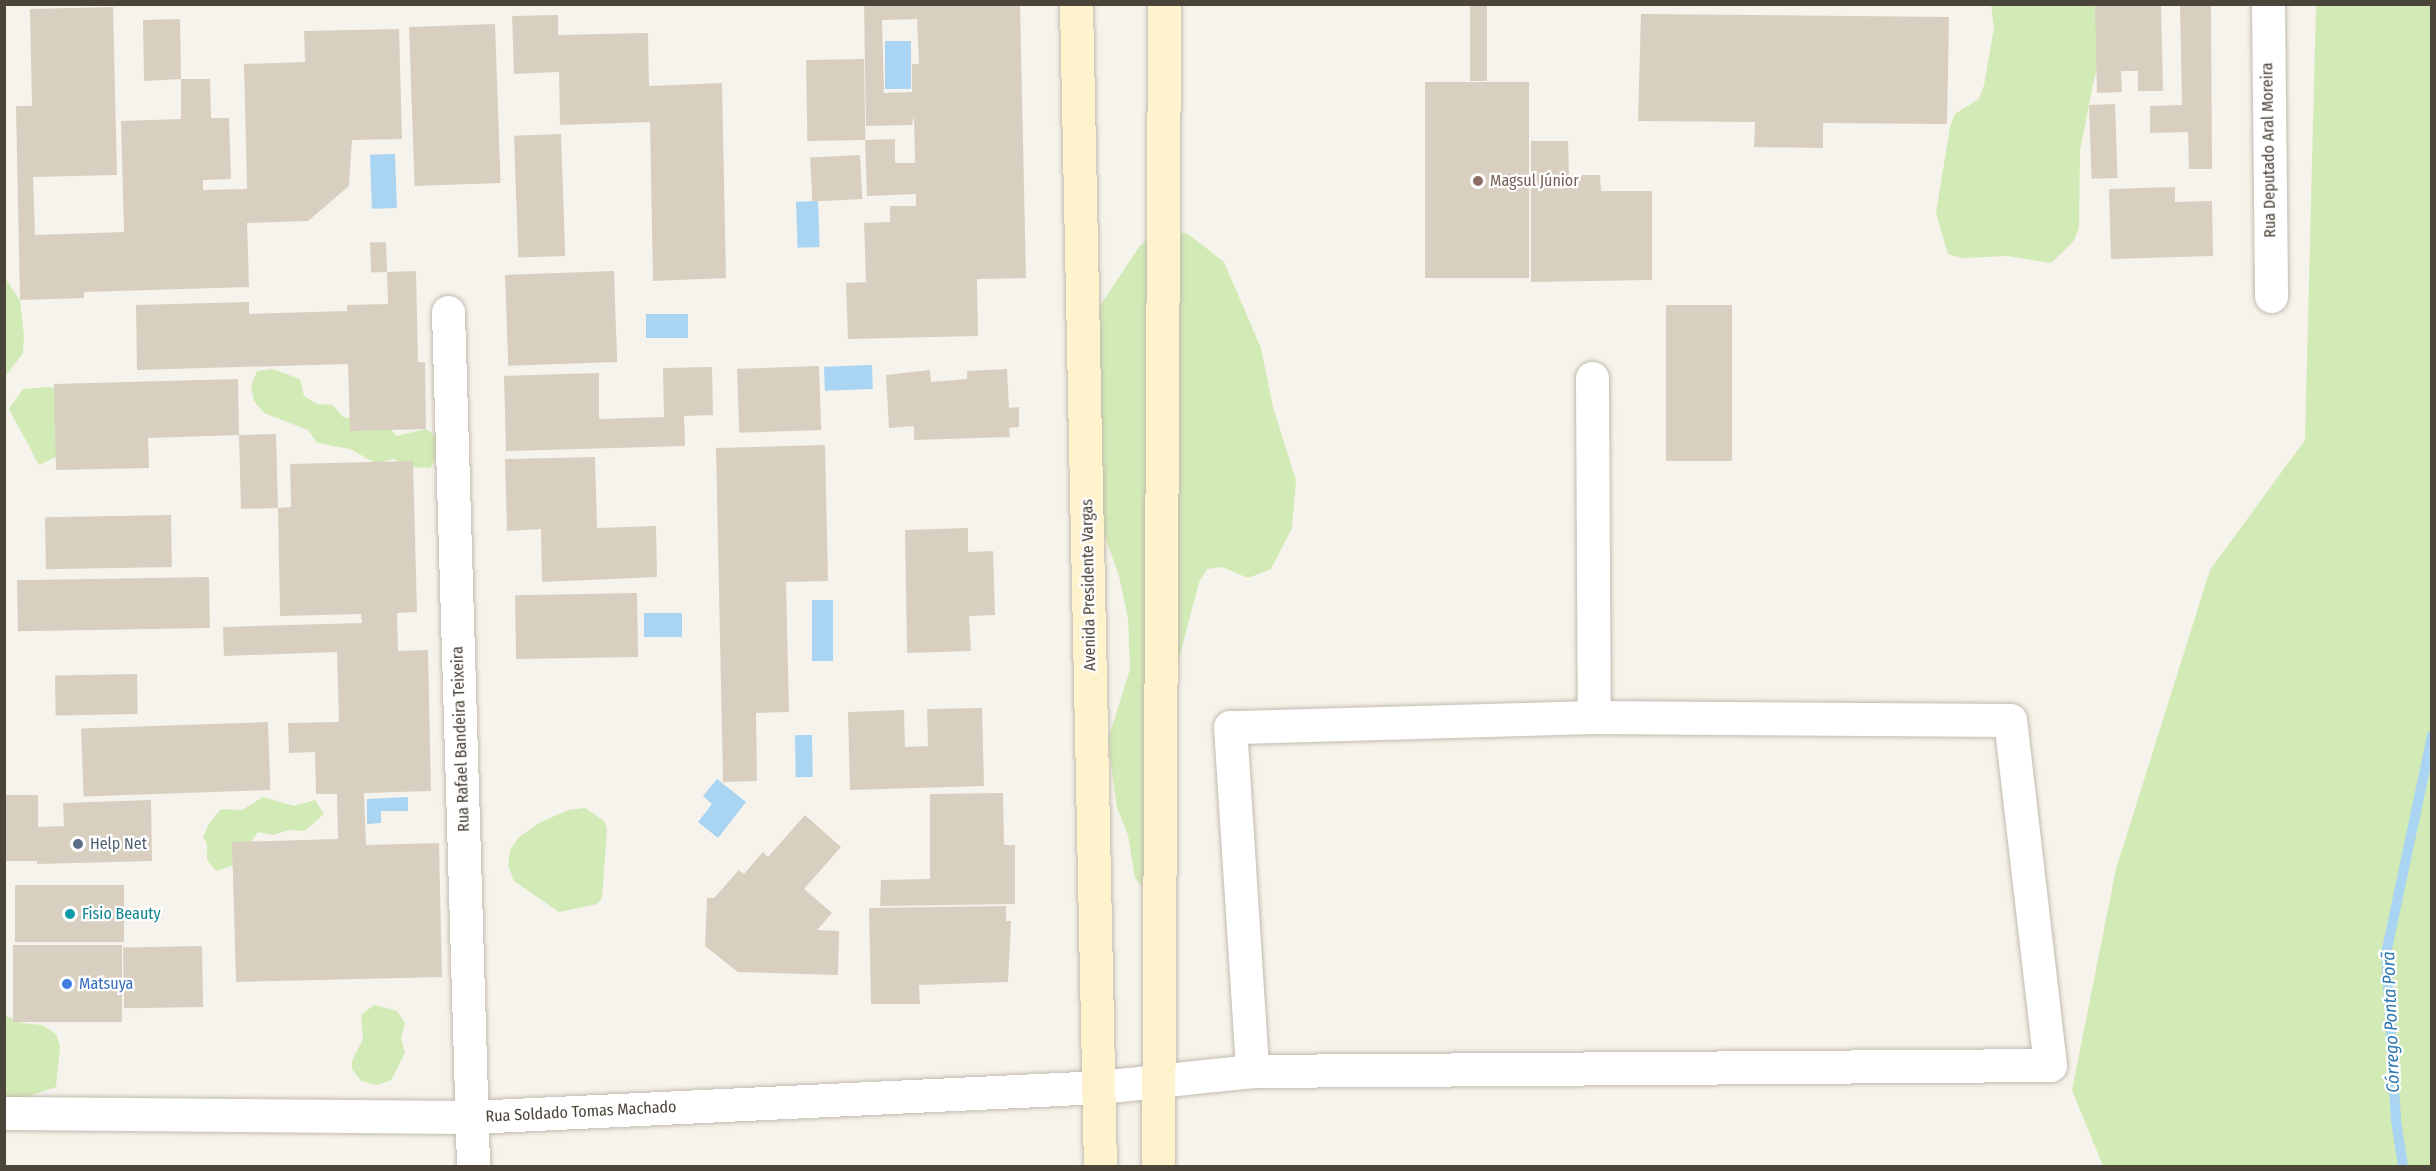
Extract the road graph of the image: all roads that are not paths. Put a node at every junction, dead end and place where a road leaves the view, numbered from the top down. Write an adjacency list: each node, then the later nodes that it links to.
1 (1076, 4): 10 (main road, Avenida Presidente Vargas)
2 (1164, 4): 9 (main road)
3 (2268, 4): 4 (street, Rua Deputado Aral Moreira)
4 (2271, 296)
5 (448, 312): 12 (street, Rua Rafael Bandeira Teixeira)
6 (1592, 378): 7 (street)
7 (1594, 717): 8 (street); 8 (street, Rua Soldado Tomas Machado)
8 (1252, 1071): 9 (street, Rua Soldado Tomas Machado)
9 (1156, 1079): 10 (street, Rua Soldado Tomas Machado); 15 (main road)
10 (1100, 1087): 12 (street, Rua Soldado Tomas Machado); 14 (main road, Avenida Presidente Vargas)
11 (4, 1113): 12 (street, Rua Soldado Tomas Machado)
12 (472, 1118): 13 (street, Rua Rafael Bandeira Teixeira)
13 (473, 1167)
14 (1100, 1167)
15 (1158, 1167)

